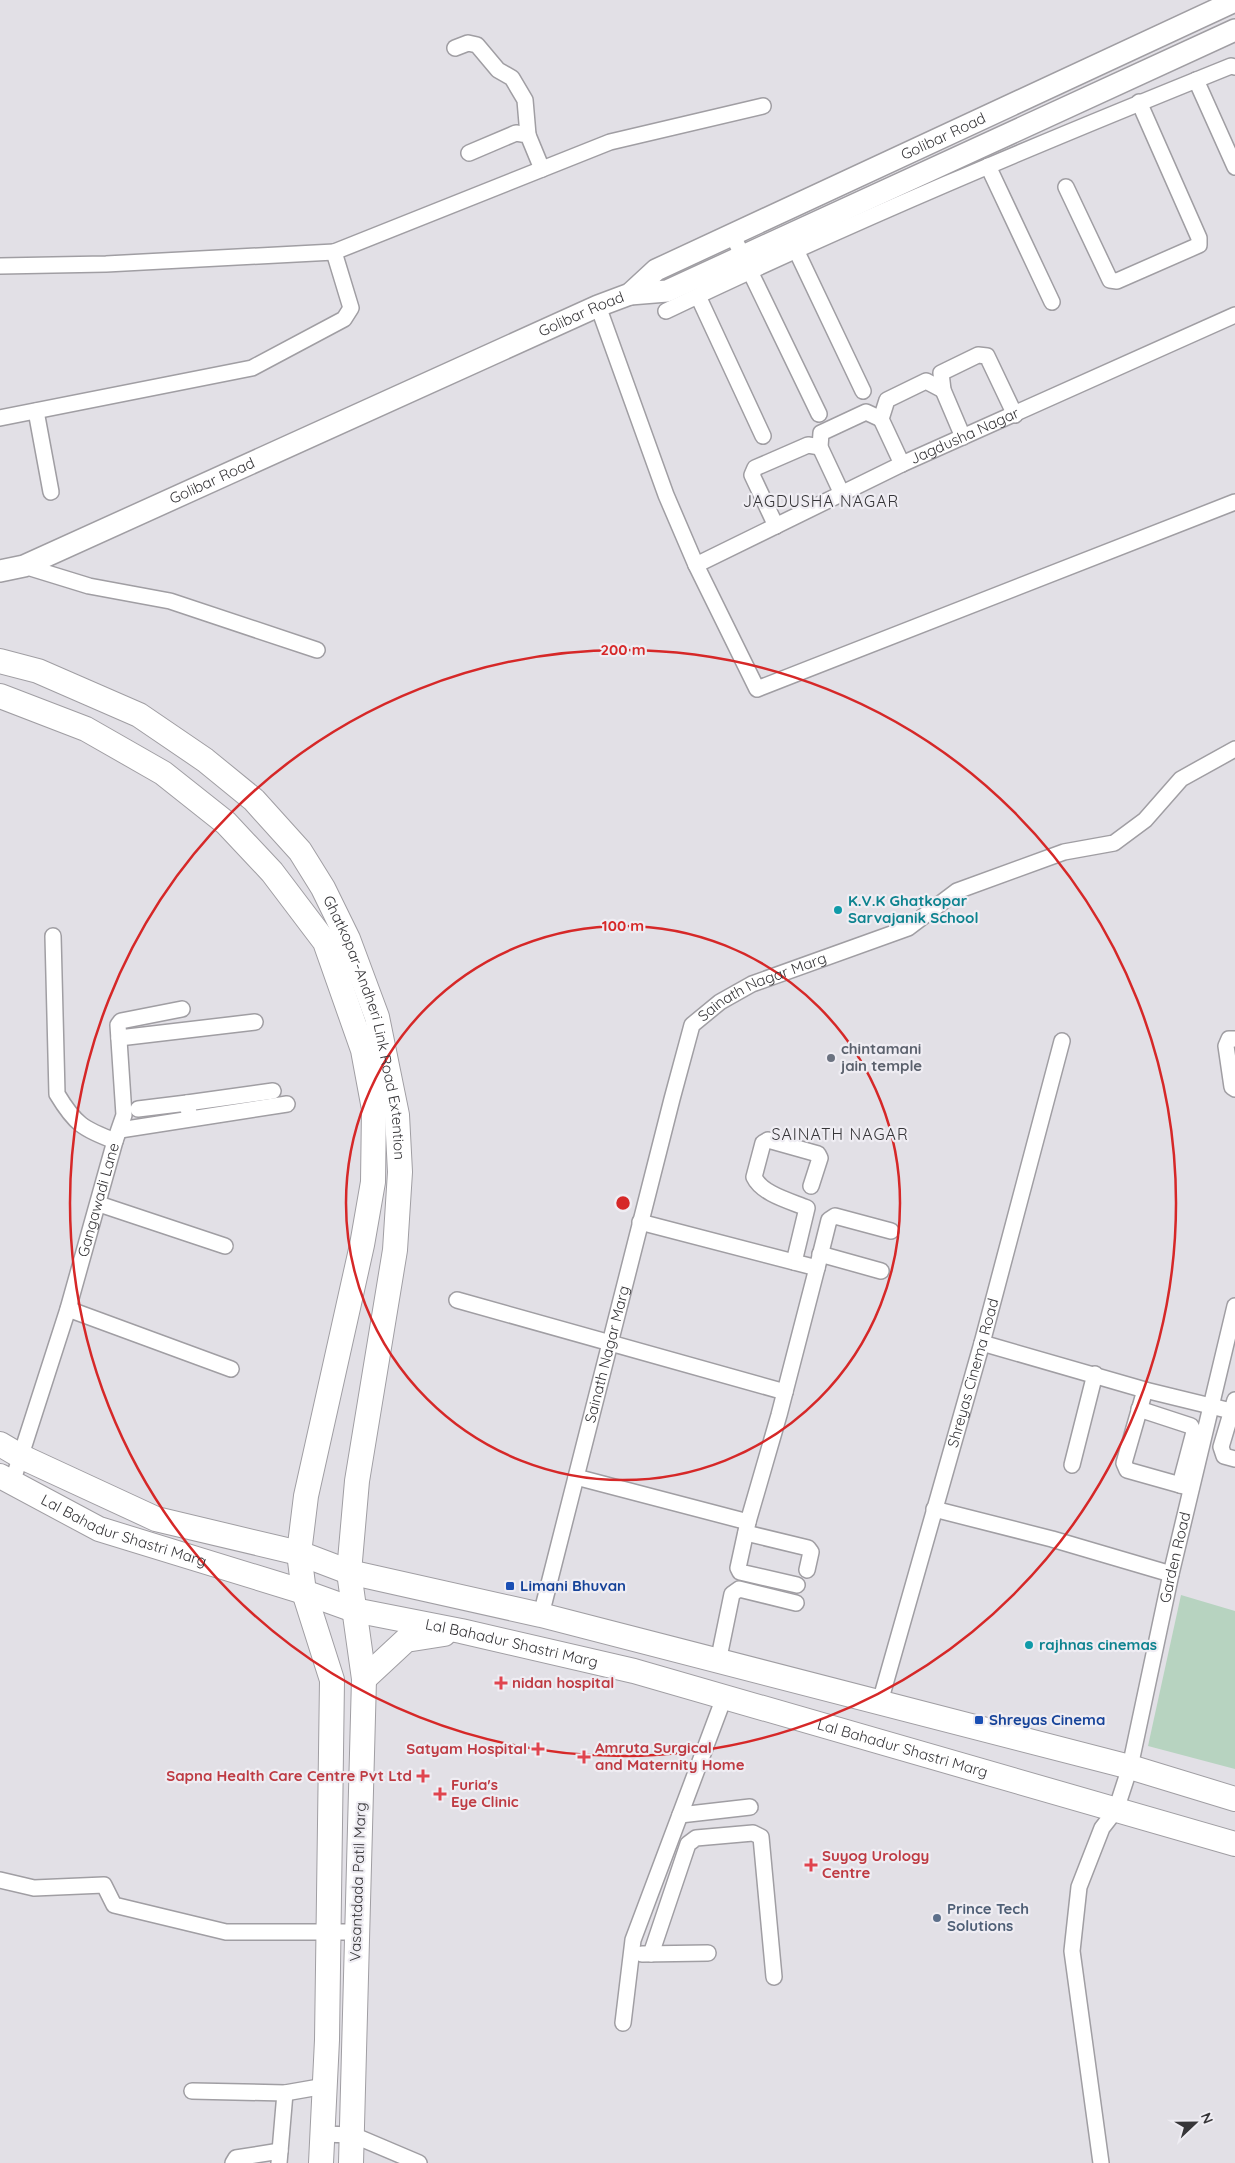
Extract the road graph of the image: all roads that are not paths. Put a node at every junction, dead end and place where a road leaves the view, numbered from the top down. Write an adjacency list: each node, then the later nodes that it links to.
1 (1235, 1): 14 (street, Golibar Road)
2 (1235, 30): 17 (street)
3 (455, 48): 8 (street)
4 (1235, 67): 5 (street)
5 (1196, 80): 6 (street); 11 (street)
6 (1139, 102): 10 (street); 13 (street)
7 (764, 106): 12 (street)
8 (528, 135): 9 (street); 12 (street)
9 (469, 153)
10 (988, 166): 15 (street); 21 (street)
11 (1235, 167)
12 (542, 169): 16 (street)
13 (1066, 187)
14 (733, 236): 17 (street); 19 (street, Golibar Road)
15 (796, 250): 17 (street); 26 (street)
16 (334, 252): 18 (street); 27 (street)
17 (746, 264): 19 (street); 20 (street); 28 (street)
18 (0, 266)
19 (630, 294): 22 (street, Golibar Road)
20 (698, 296): 23 (street); 32 (street)
21 (1052, 302)
22 (598, 306): 40 (street); 41 (street, Golibar Road)
23 (666, 311)
24 (1235, 315): 29 (street, Jagdusha Nagar)
25 (943, 390): 29 (street); 31 (street); 33 (street)
26 (863, 391)
27 (36, 411): 30 (street); 36 (street)
28 (819, 414)
29 (1014, 415): 33 (street, Jagdusha Nagar)
30 (0, 418)
31 (881, 419): 34 (street); 35 (street)
32 (762, 436)
33 (963, 437): 35 (street, Jagdusha Nagar)
34 (820, 447): 37 (street); 39 (street)
35 (902, 464): 37 (street, Jagdusha Nagar)
36 (51, 492)
37 (842, 494): 39 (street, Jagdusha Nagar)
38 (1235, 502): 40 (street)
39 (776, 526): 40 (street, Jagdusha Nagar)
40 (696, 565)
41 (24, 566): 42 (street, Golibar Road); 43 (street)
42 (0, 571)
43 (318, 650)
44 (0, 661): 66 (main road, Ghatkopar-Andheri Link Road Extention)
45 (0, 696): 64 (main road, Ghatkopar-Andheri Link Road Extention)
46 (1235, 749): 62 (street, Sainath Nagar Marg)
47 (53, 936): 59 (street, Gangawadi Lane)
48 (182, 1009): 50 (street)
49 (255, 1022): 50 (street)
50 (119, 1038): 59 (street)
51 (1235, 1039): 53 (street)
52 (1062, 1041): 73 (street, Shreyas Cinema Road)
53 (1235, 1089)
54 (264, 1098): 55 (street); 56 (street); 58 (street)
55 (187, 1103): 57 (street); 58 (street)
56 (286, 1104)
57 (138, 1110)
58 (190, 1119): 59 (street)
59 (117, 1135): 61 (street, Gangawadi Lane)
60 (812, 1186): 68 (street)
61 (99, 1204): 65 (street); 72 (street, Gangawadi Lane)
62 (640, 1222): 68 (street); 74 (street, Sainath Nagar Marg)
63 (891, 1231): 67 (street)
64 (362, 1245): 66 (main road); 92 (main road, Ghatkopar-Andheri Link Road Extention)
65 (225, 1246)
66 (395, 1250): 94 (main road, Ghatkopar-Andheri Link Road Extention)
67 (819, 1261): 68 (street); 69 (street); 79 (street)
68 (794, 1262)
69 (881, 1270)
70 (457, 1300): 74 (street)
71 (1235, 1306): 75 (street, Garden Road)
72 (68, 1309): 76 (street); 84 (street, Gangawadi Lane)
73 (982, 1342): 77 (street); 90 (street, Shreyas Cinema Road)
74 (610, 1343): 79 (street); 87 (street, Sainath Nagar Marg)
75 (1230, 1346): 80 (street, Garden Road)
76 (231, 1369)
77 (1095, 1374): 78 (street); 86 (street)
78 (1145, 1390): 80 (street); 82 (street)
79 (785, 1392): 91 (street)
80 (1211, 1406): 81 (street); 89 (street, Garden Road)
81 (1234, 1408): 85 (street)
82 (1139, 1409): 89 (street); 89 (street)
83 (0, 1444): 84 (main road, Lal Bahadur Shastri Marg)
84 (22, 1457): 88 (street, Gangawadi Lane); 92 (main road, Lal Bahadur Shastri Marg)
85 (1235, 1459)
86 (1072, 1465)
87 (576, 1476): 91 (street); 100 (street, Sainath Nagar Marg)
88 (6, 1480): 97 (main road, Lal Bahadur Shastri Marg)
89 (1186, 1486): 95 (street, Garden Road)
90 (934, 1509): 95 (street); 105 (street, Shreyas Cinema Road)
91 (747, 1528): 93 (street); 96 (street)
92 (299, 1553): 94 (main road, Lal Bahadur Shastri Marg); 97 (main road, Ghatkopar-Andheri Link Road Extention)
93 (807, 1570)
94 (349, 1572): 99 (main road, Vasantdada Patil Marg); 100 (main road, Lal Bahadur Shastri Marg)
95 (1170, 1574): 108 (street, Garden Road)
96 (797, 1585)
97 (304, 1592): 99 (main road, Lal Bahadur Shastri Marg); 106 (main road, Vasantdada Patil Marg)
98 (796, 1603): 102 (street)
99 (354, 1610): 101 (main road, Lal Bahadur Shastri Marg); 103 (main road, Vasantdada Patil Marg)
100 (541, 1615): 102 (main road, Lal Bahadur Shastri Marg)
101 (461, 1631): 103 (main road); 104 (main road, Lal Bahadur Shastri Marg)
102 (718, 1662): 105 (main road, Lal Bahadur Shastri Marg)
103 (364, 1679): 107 (main road, Vasantdada Patil Marg)
104 (725, 1695): 111 (main road, Lal Bahadur Shastri Marg); 112 (street)
105 (880, 1702): 108 (main road, Lal Bahadur Shastri Marg)
106 (332, 1733): 107 (main road); 113 (main road, Vasantdada Patil Marg)
107 (362, 1735): 114 (main road, Vasantdada Patil Marg)
108 (1130, 1767): 109 (main road, Lal Bahadur Shastri Marg); 111 (street, Garden Road)
109 (1235, 1799)
110 (750, 1807): 112 (street)
111 (1116, 1810): 115 (main road, Lal Bahadur Shastri Marg); 136 (street, Garden Road)
112 (680, 1814): 120 (street)
113 (330, 1833): 114 (main road); 117 (main road, Vasantdada Patil Marg)
114 (359, 1835): 118 (main road, Vasantdada Patil Marg)
115 (1235, 1844)
116 (0, 1880): 117 (street)
117 (328, 1932): 118 (street); 124 (main road, Vasantdada Patil Marg)
118 (356, 1932): 125 (main road, Vasantdada Patil Marg)
119 (708, 1953): 121 (street)
120 (632, 1954): 121 (street); 123 (street)
121 (651, 1954): 122 (street)
122 (774, 1976)
123 (624, 2023)
124 (327, 2040): 125 (main road); 126 (main road, Vasantdada Patil Marg)
125 (353, 2043): 130 (main road, Vasantdada Patil Marg)
126 (325, 2086): 128 (street); 129 (main road, Vasantdada Patil Marg)
127 (192, 2091): 128 (street)
128 (284, 2093): 131 (street)
129 (322, 2134): 130 (street); 133 (main road, Vasantdada Patil Marg)
130 (353, 2135): 134 (main road, Vasantdada Patil Marg); 135 (street)
131 (279, 2157): 132 (street)
132 (233, 2163)
133 (321, 2163)
134 (351, 2163)
135 (419, 2163)
136 (1101, 2163)

